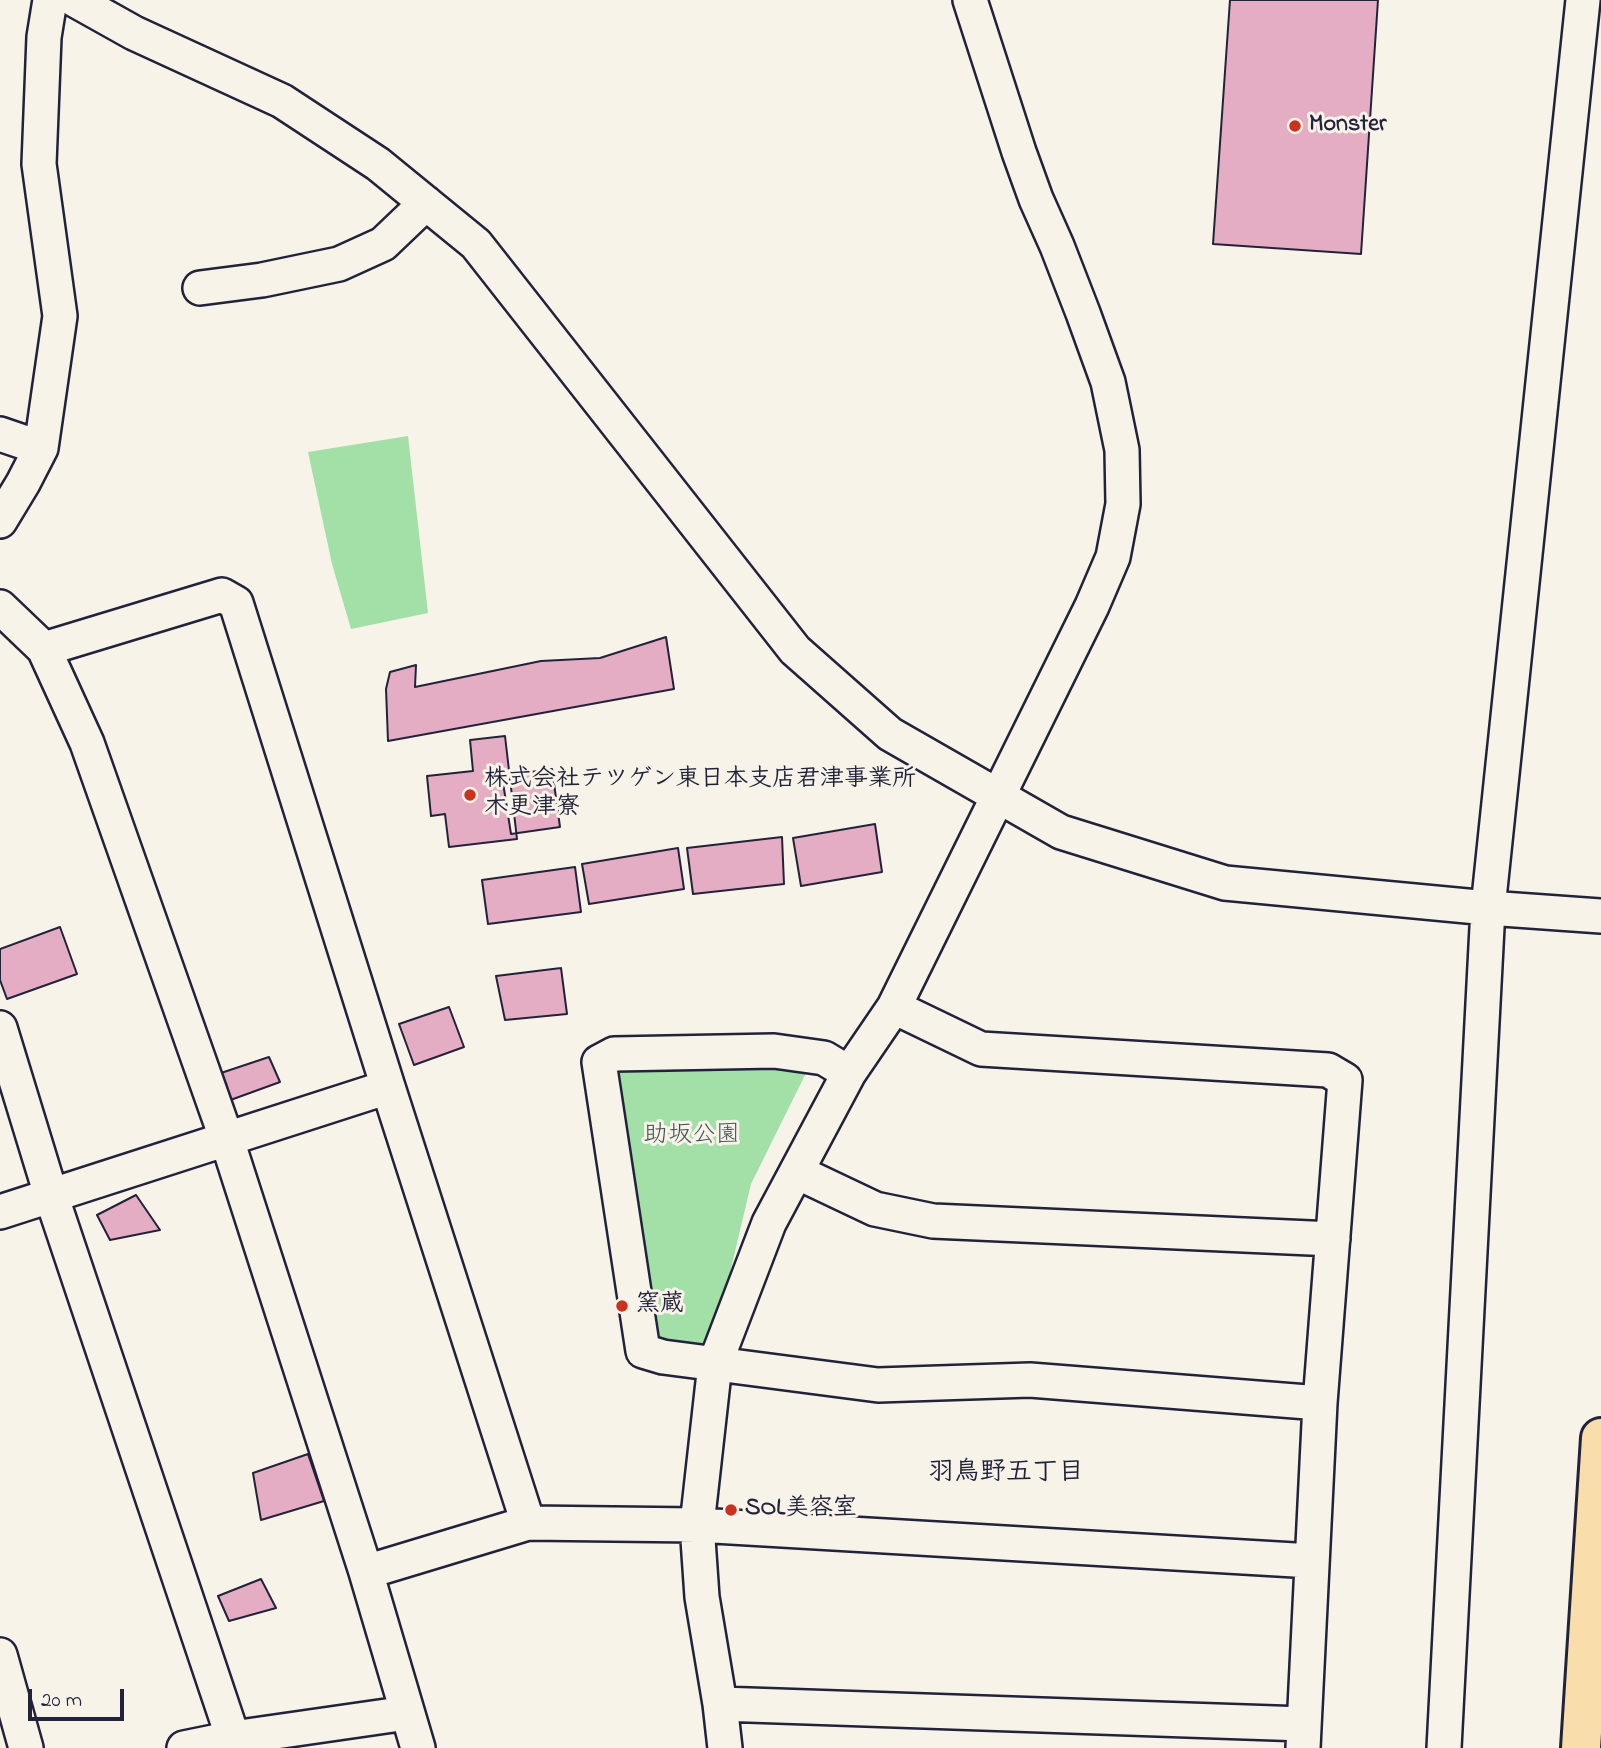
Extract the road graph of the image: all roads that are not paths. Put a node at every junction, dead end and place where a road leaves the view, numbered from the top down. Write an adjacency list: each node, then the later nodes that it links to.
1 (50, 0): 8 (street)
2 (75, 0): 5 (street)
3 (970, 0): 12 (street)
4 (1583, 0): 13 (street)
5 (426, 203): 6 (street); 12 (street)
6 (200, 288)
7 (0, 434): 8 (street)
8 (41, 448): 9 (street)
9 (0, 521)
10 (0, 607): 11 (street)
11 (44, 649): 18 (street); 19 (street)
12 (998, 796): 13 (street); 15 (street)
13 (1488, 908): 14 (street); 40 (street)
14 (1601, 916)
15 (894, 1007): 17 (street); 23 (street)
16 (0, 1028): 21 (street)
17 (849, 1073): 20 (street); 24 (street)
18 (388, 1087): 19 (street); 27 (street)
19 (227, 1140): 21 (street); 30 (street)
20 (796, 1172): 23 (street); 24 (street)
21 (51, 1195): 22 (street); 35 (street)
22 (0, 1212)
23 (1333, 1239): 25 (street)
24 (715, 1364): 25 (street); 28 (street)
25 (1320, 1403): 29 (street)
26 (1601, 1438): 41 (highway)
27 (528, 1523): 28 (street); 30 (street)
28 (696, 1525): 29 (street); 32 (street)
29 (1312, 1561): 34 (street)
30 (366, 1572): 33 (street)
31 (0, 1655): 36 (street)
32 (720, 1704): 34 (street); 39 (street)
33 (407, 1713): 35 (street); 38 (street)
34 (1303, 1736)
35 (233, 1743): 37 (street)
36 (26, 1748)
37 (184, 1748)
38 (418, 1748)
39 (726, 1748)
40 (1444, 1748)
41 (1580, 1748)

